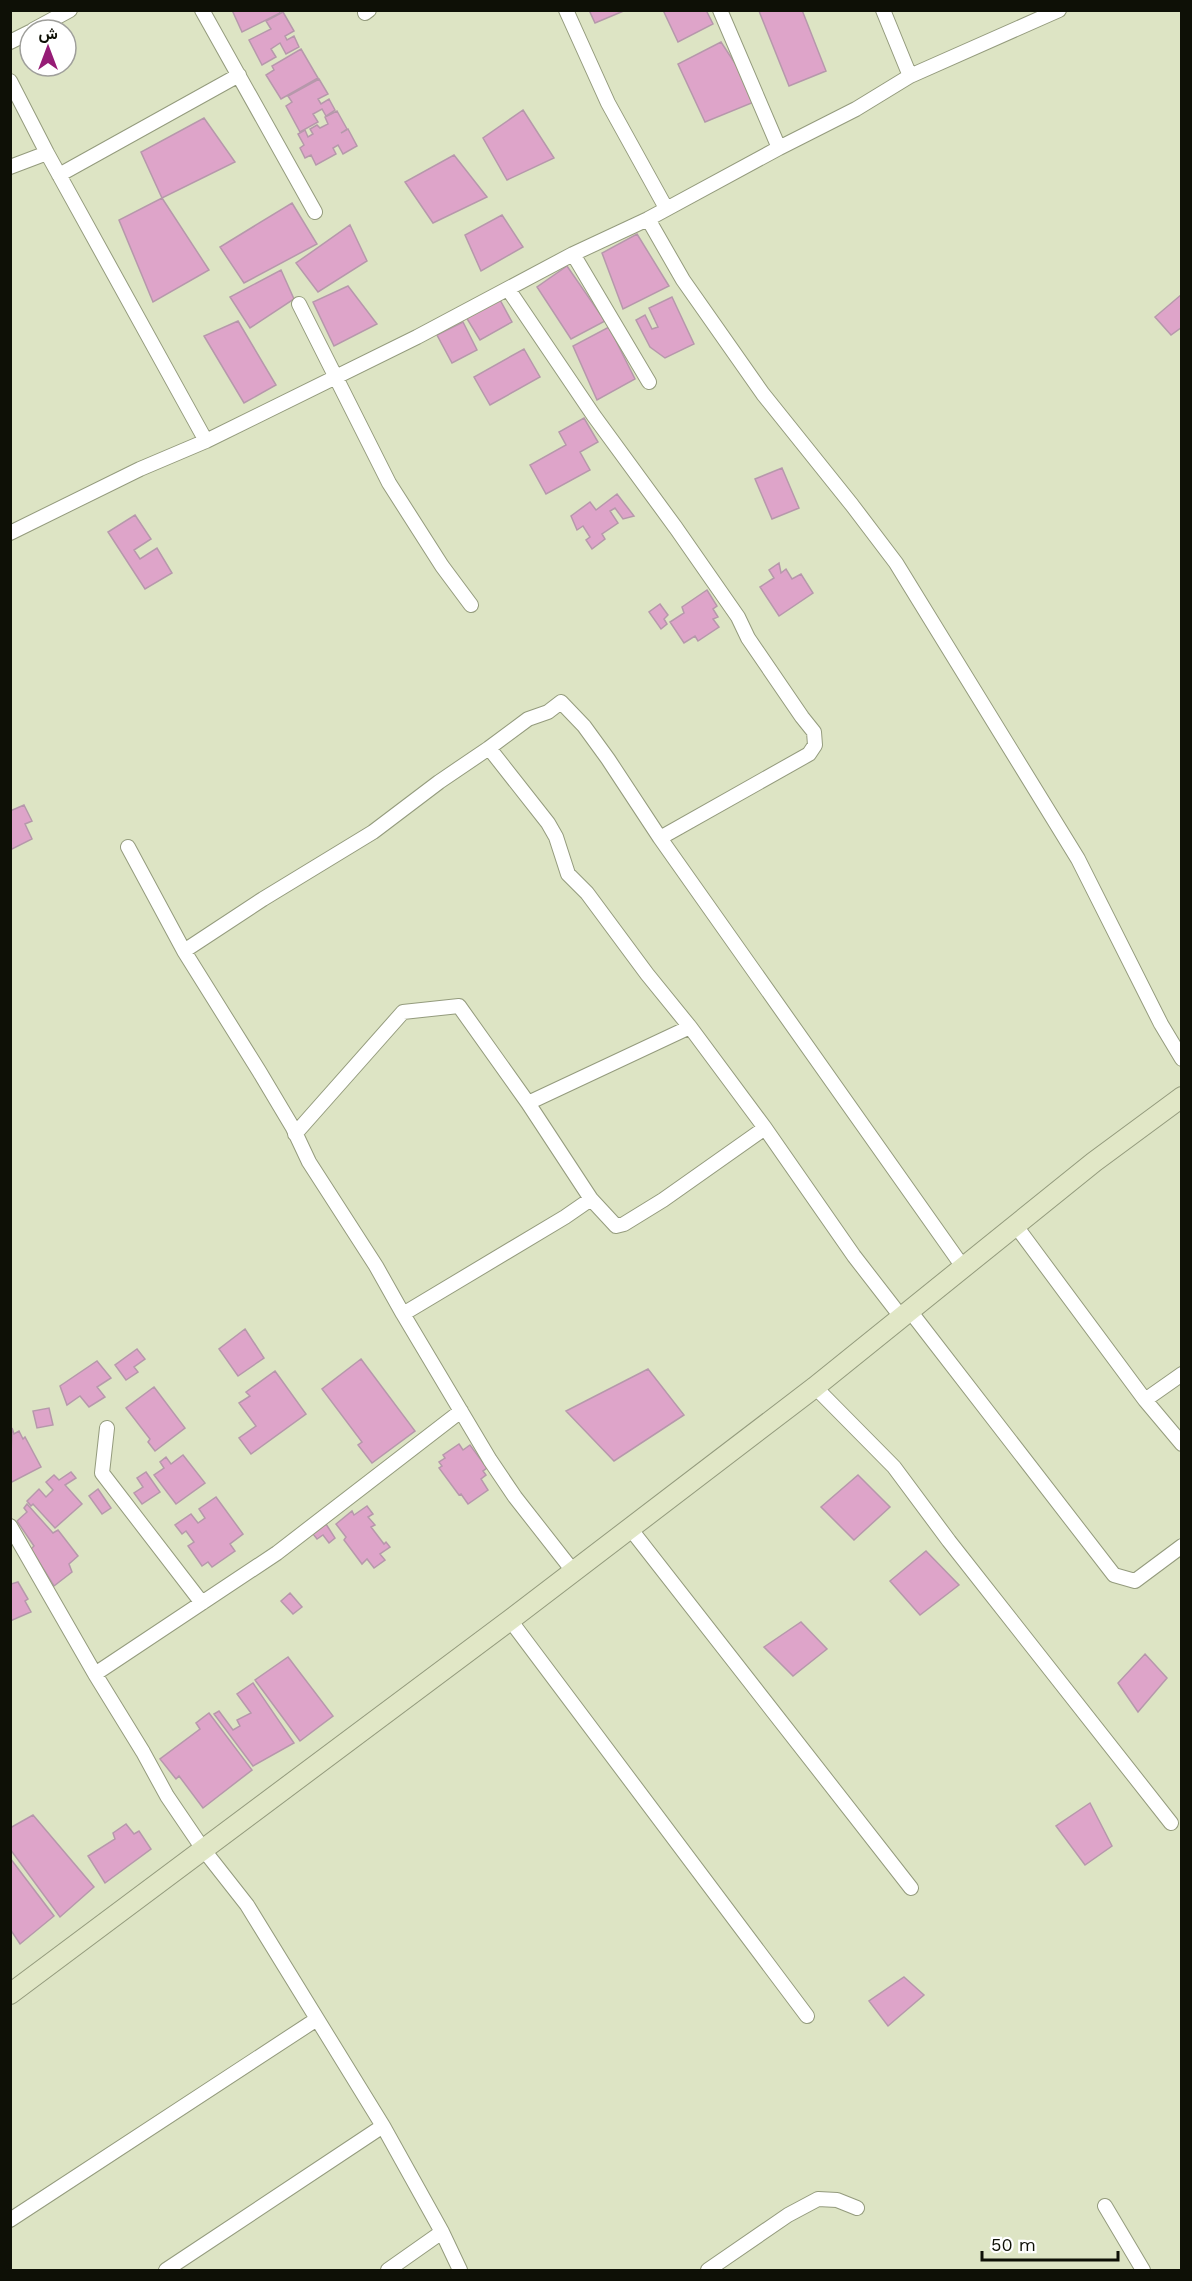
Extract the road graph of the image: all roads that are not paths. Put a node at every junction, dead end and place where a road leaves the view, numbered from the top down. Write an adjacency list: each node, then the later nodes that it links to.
1 (70, 10): 7 (street)
2 (202, 10): 8 (street)
3 (566, 10): 15 (street)
4 (720, 10): 11 (street)
5 (883, 10): 9 (street)
6 (1053, 12): 9 (street)
7 (56, 18)
8 (238, 75): 14 (street); 16 (street)
9 (910, 76): 11 (street)
10 (10, 81): 12 (street)
11 (778, 148): 15 (street)
12 (47, 153): 13 (street); 14 (street)
13 (10, 167)
14 (59, 174): 23 (street)
15 (666, 208): 17 (street)
16 (315, 212)
17 (648, 219): 18 (street); 31 (street)
18 (573, 254): 19 (street); 22 (street)
19 (508, 289): 21 (street); 27 (street)
20 (299, 304): 21 (street)
21 (336, 376): 23 (street); 25 (street)
22 (649, 382)
23 (206, 441): 24 (street)
24 (10, 534)
25 (471, 605)
26 (489, 748): 27 (street); 29 (street); 30 (street)
27 (660, 838): 38 (street)
28 (128, 847): 29 (street)
29 (184, 951): 35 (street)
30 (690, 1027): 33 (street); 34 (street)
31 (1182, 1059)
32 (1182, 1097): 37 (main road)
33 (528, 1103): 35 (street); 36 (street)
34 (765, 1128): 36 (street); 40 (street)
35 (295, 1134): 39 (street)
36 (591, 1200): 39 (street)
37 (1016, 1226): 38 (main road); 43 (street)
38 (963, 1267): 40 (main road)
39 (402, 1314): 44 (street)
40 (906, 1314): 42 (main road); 49 (street)
41 (1182, 1374): 43 (street)
42 (815, 1387): 48 (main road); 54 (street)
43 (1145, 1400): 46 (street)
44 (461, 1411): 50 (street); 51 (street)
45 (107, 1428): 51 (street)
46 (1182, 1444)
47 (10, 1526): 53 (street)
48 (629, 1527): 50 (main road); 56 (street)
49 (1182, 1545)
50 (573, 1571): 52 (main road)
51 (202, 1603): 53 (street)
52 (510, 1620): 55 (main road); 58 (street)
53 (94, 1674): 55 (street)
54 (1171, 1823)
55 (203, 1849): 57 (main road); 59 (street)
56 (911, 1888)
57 (10, 1994)
58 (807, 2016)
59 (317, 2019): 60 (street); 63 (street)
60 (382, 2126): 64 (street); 65 (street)
61 (1105, 2206): 69 (street)
62 (857, 2208): 68 (street)
63 (10, 2220)
64 (442, 2232): 66 (street); 67 (street)
65 (166, 2271)
66 (388, 2271)
67 (460, 2271)
68 (708, 2271)
69 (1143, 2271)

